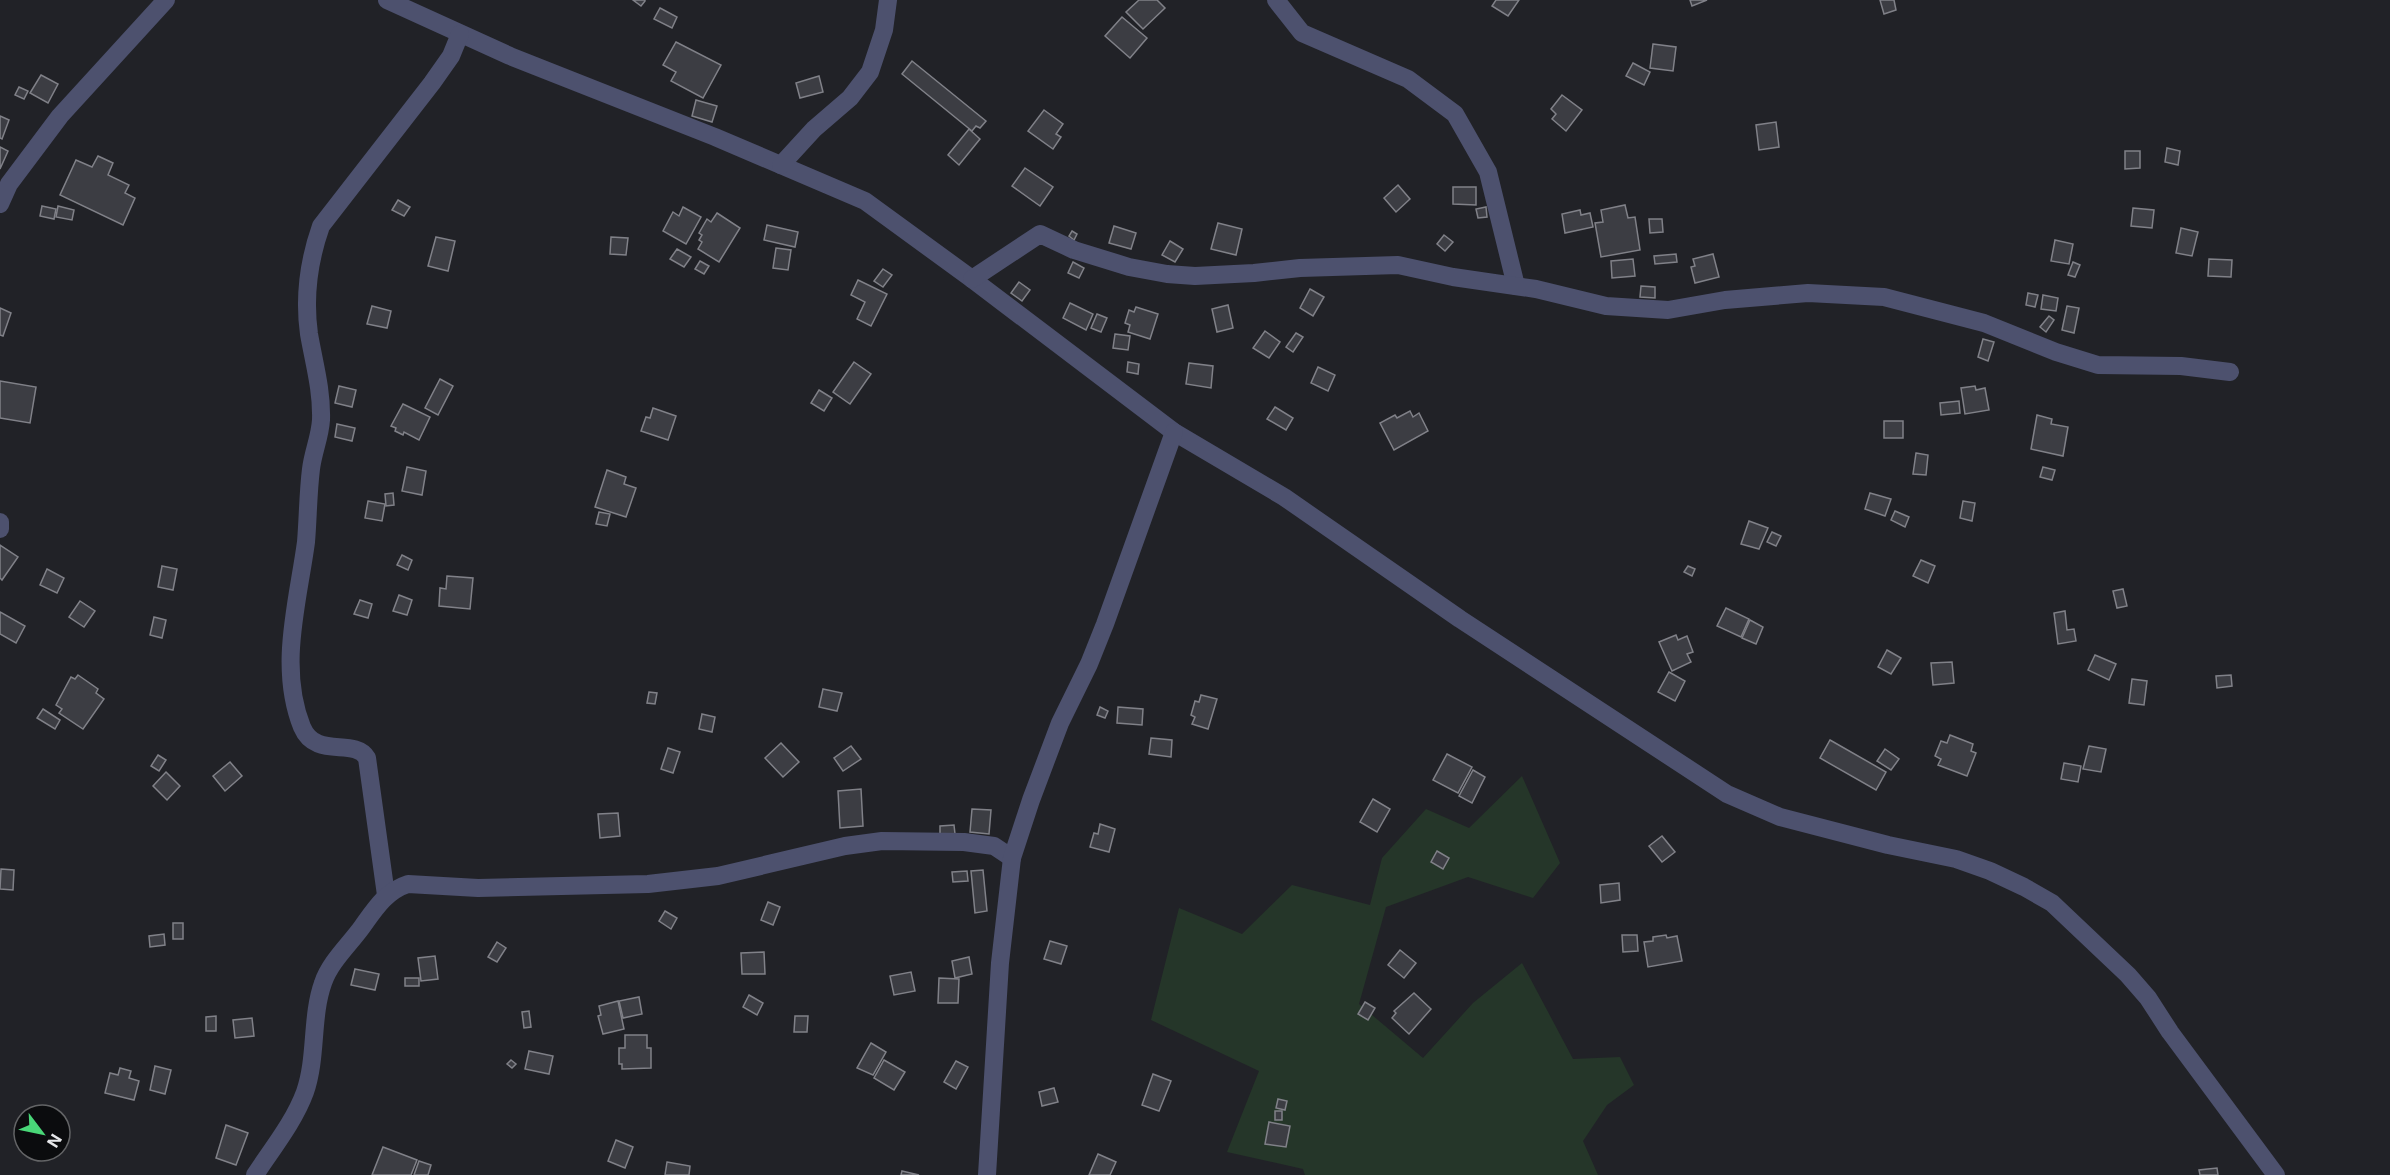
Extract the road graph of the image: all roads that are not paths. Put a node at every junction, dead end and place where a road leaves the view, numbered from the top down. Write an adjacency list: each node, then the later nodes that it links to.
1 (166, 0): 7 (street)
2 (387, 0): 5 (street)
3 (888, 0): 6 (street)
4 (1276, 0): 9 (street)
5 (460, 34): 6 (street); 15 (street)
6 (781, 165): 8 (street)
7 (0, 204)
8 (972, 279): 9 (street); 11 (street)
9 (1516, 286): 10 (street)
10 (2230, 372)
11 (1174, 432): 14 (street); 18 (street)
12 (0, 522): 13 (street)
13 (0, 529)
14 (1012, 858): 15 (street); 17 (street)
15 (387, 895): 16 (street)
16 (255, 1175)
17 (987, 1175)
18 (2276, 1175)

